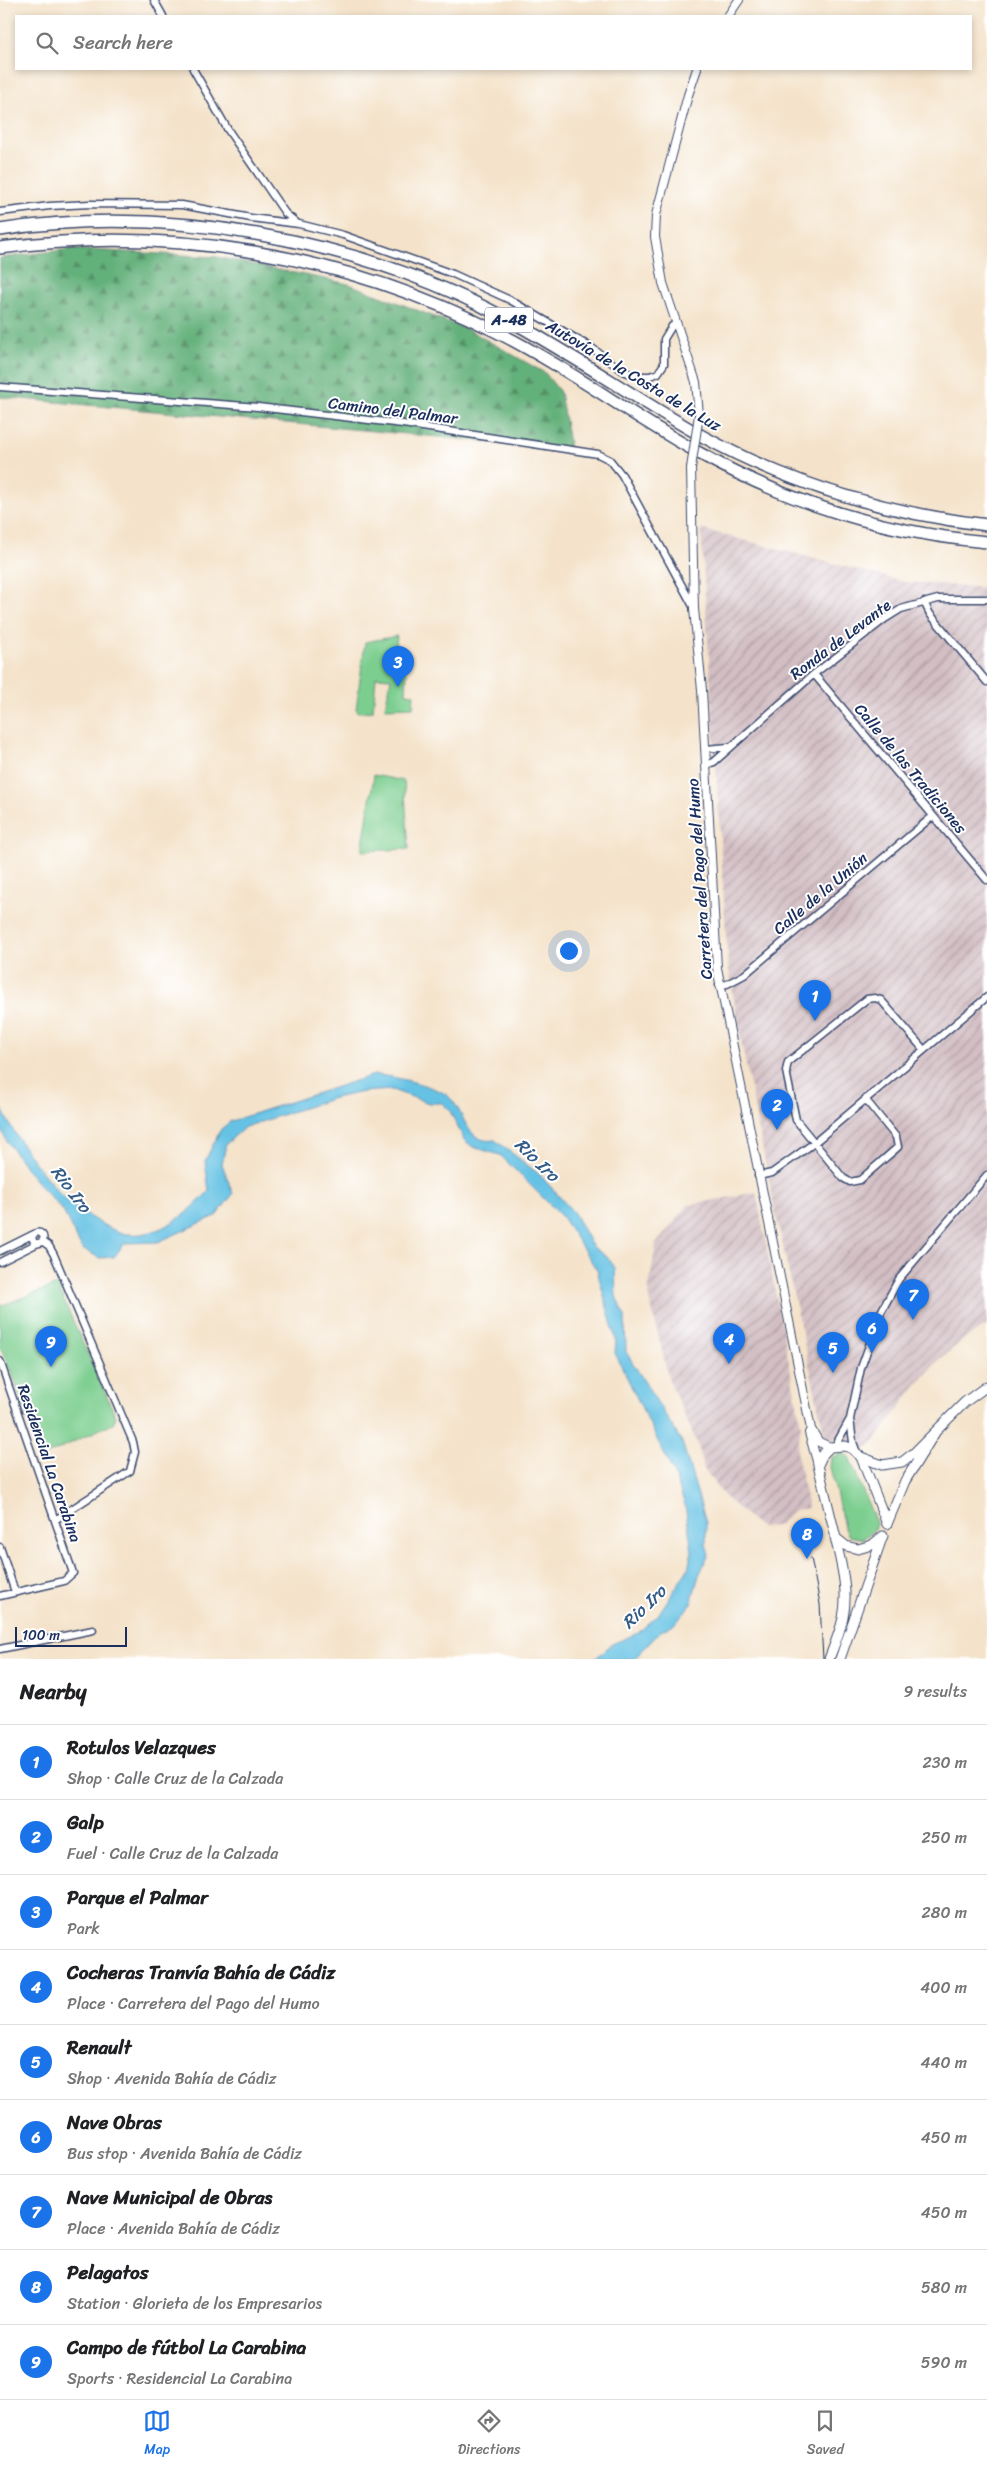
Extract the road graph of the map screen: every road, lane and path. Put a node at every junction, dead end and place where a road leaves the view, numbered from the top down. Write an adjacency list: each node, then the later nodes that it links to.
1 (154, 0): 3 (street)
2 (739, 0): 4 (street)
3 (162, 15)
4 (729, 15)
5 (194, 70): 8 (street)
6 (697, 70): 11 (street)
7 (0, 212): 8 (street)
8 (300, 224): 11 (street)
9 (0, 230): 13 (highway, Autovía de la Costa de la Luz / A-48)
10 (0, 248): 14 (highway, Autovía de la Costa de la Luz / A-48)
11 (677, 324): 17 (street, Carretera del Pago del Humo, bridge)
12 (0, 387): 17 (street, Camino del Palmar)
13 (987, 525)
14 (987, 542)
15 (987, 600): 16 (street, Ronda de Levante)
16 (924, 602): 18 (street, Ronda de Levante); 19 (street)
17 (694, 609): 21 (street, Carretera del Pago del Humo)
18 (814, 674): 20 (street, Ronda de Levante); 25 (street, Calle de las Tradiciones)
19 (987, 682)
20 (729, 748): 22 (street); 23 (street, Ronda de Levante)
21 (705, 749): 22 (street); 24 (street, Carretera del Pago del Humo)
22 (714, 749): 23 (street)
23 (714, 762): 24 (street)
24 (706, 765): 27 (street, Carretera del Pago del Humo)
25 (933, 816): 26 (street, Calle de las Tradiciones); 27 (street, Calle de la Unión)
26 (987, 880)
27 (719, 985): 33 (street, Carretera del Pago del Humo)
28 (987, 997): 29 (street)
29 (924, 1050): 30 (street); 31 (street)
30 (865, 1099): 31 (street); 31 (street)
31 (814, 1143): 33 (street)
32 (987, 1174): 39 (street)
33 (758, 1176): 40 (street, Carretera del Pago del Humo)
34 (40, 1242): 35 (street); 36 (street); 45 (street)
35 (0, 1251)
36 (0, 1262)
37 (0, 1361): 45 (street, Residencial La Carabina)
38 (987, 1386): 41 (main road)
39 (850, 1419): 42 (street); 43 (street)
40 (810, 1429): 42 (street); 44 (street, Carretera del Pago del Humo)
41 (936, 1431): 43 (main road); 46 (main road)
42 (833, 1447): 43 (main road); 44 (main road)
43 (859, 1454): 46 (main road)
44 (818, 1466): 47 (main road)
45 (55, 1520): 50 (street, Residencial La Carabina)
46 (887, 1524): 48 (main road)
47 (833, 1532): 48 (main road); 54 (main road)
48 (883, 1536): 55 (main road)
49 (0, 1547): 50 (street)
50 (15, 1592): 51 (street)
51 (0, 1596)
52 (93, 1630): 53 (street)
53 (0, 1649)
54 (829, 1659)
55 (840, 1659)

